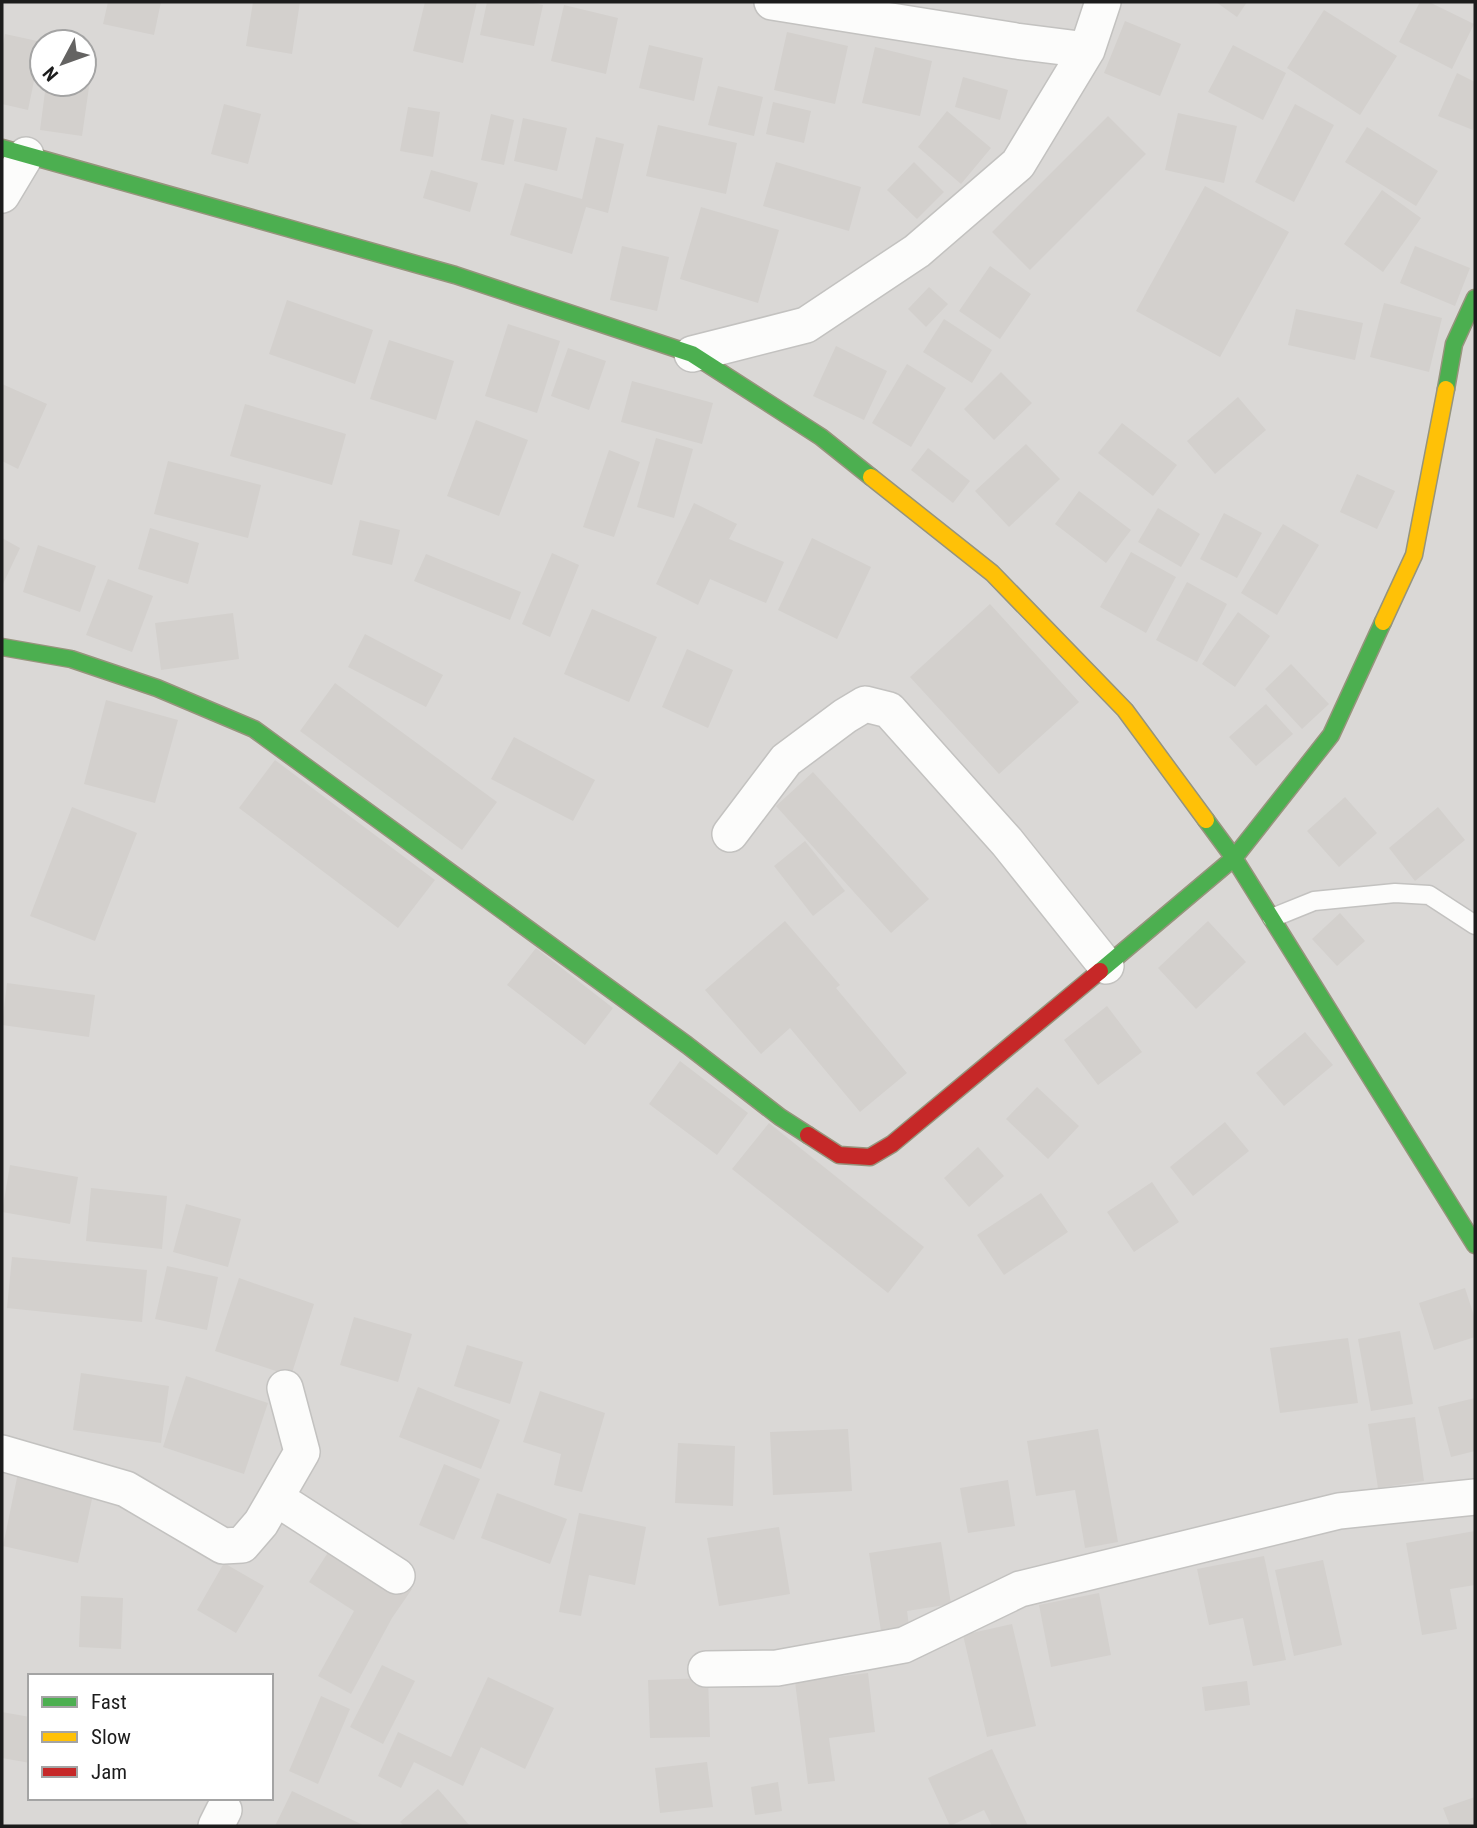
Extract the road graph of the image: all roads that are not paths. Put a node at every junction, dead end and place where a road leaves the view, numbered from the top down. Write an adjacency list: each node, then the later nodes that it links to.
1 (772, 2): 3 (street)
2 (1103, 2): 3 (street)
3 (1087, 50): 7 (street)
4 (14, 152): 5 (street); 7 (street)
5 (2, 195)
6 (1475, 298): 10 (street)
7 (692, 354): 10 (street)
8 (2, 647): 13 (street)
9 (730, 834): 13 (street)
10 (1234, 858): 11 (street); 13 (street)
11 (1272, 918): 12 (lane); 14 (street)
12 (1475, 925)
13 (1106, 966)
14 (1475, 1245)
15 (285, 1388): 18 (street)
16 (2, 1453): 18 (street)
17 (1475, 1497): 20 (street)
18 (276, 1498): 19 (street)
19 (397, 1576)
20 (706, 1669)

